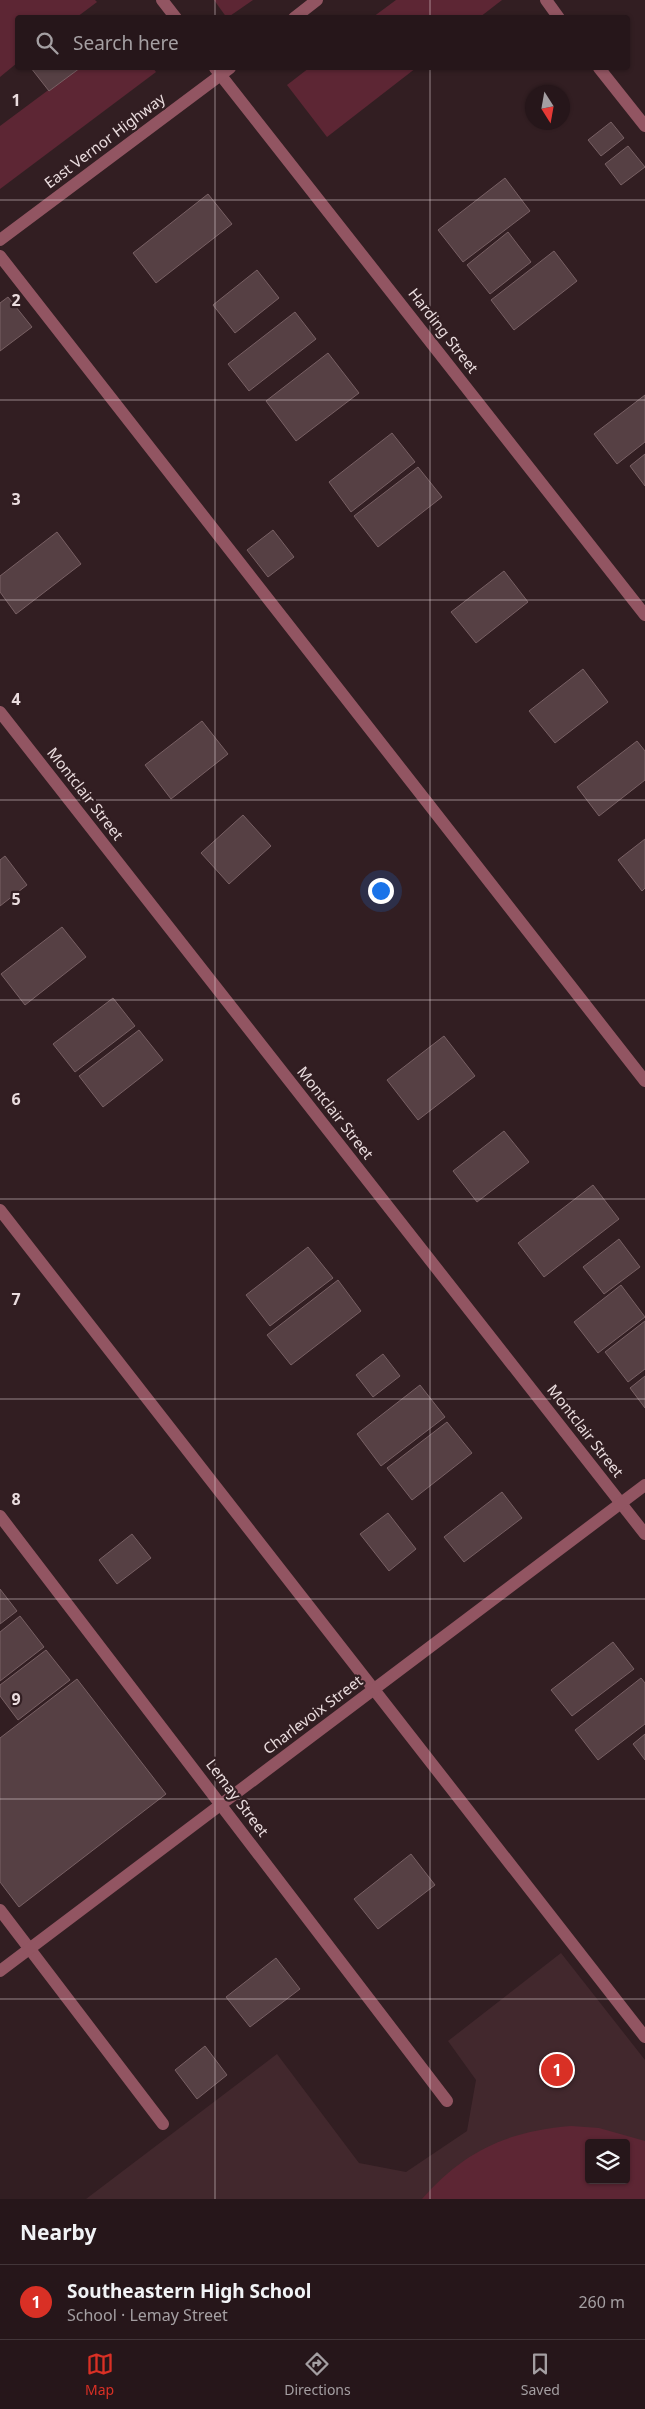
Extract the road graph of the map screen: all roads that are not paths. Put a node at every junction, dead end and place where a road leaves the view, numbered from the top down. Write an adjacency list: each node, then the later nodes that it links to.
1 (162, 0): 4 (street)
2 (317, 0): 5 (street)
3 (546, 0): 6 (street)
4 (174, 15)
5 (298, 15)
6 (558, 15)
7 (222, 70): 10 (street, East Vernor Highway); 12 (street, Harding Street)
8 (601, 70): 9 (street)
9 (645, 126)
10 (0, 240)
11 (0, 256): 14 (street)
12 (645, 615)
13 (0, 712): 17 (street, Montclair Street)
14 (645, 1081)
15 (0, 1210): 20 (street)
16 (645, 1485): 17 (street, Charlevoix Street)
17 (621, 1503): 19 (street, Montclair Street); 20 (street, Charlevoix Street)
18 (0, 1516): 21 (street, Lemay Street)
19 (645, 1534)
20 (374, 1689): 21 (street, Charlevoix Street); 25 (street)
21 (222, 1805): 23 (street, Charlevoix Street); 26 (street, Lemay Street)
22 (0, 1910): 23 (street)
23 (30, 1948): 24 (street, Charlevoix Street); 27 (street)
24 (0, 1971)
25 (645, 2036)
26 (447, 2101)
27 (163, 2124)

